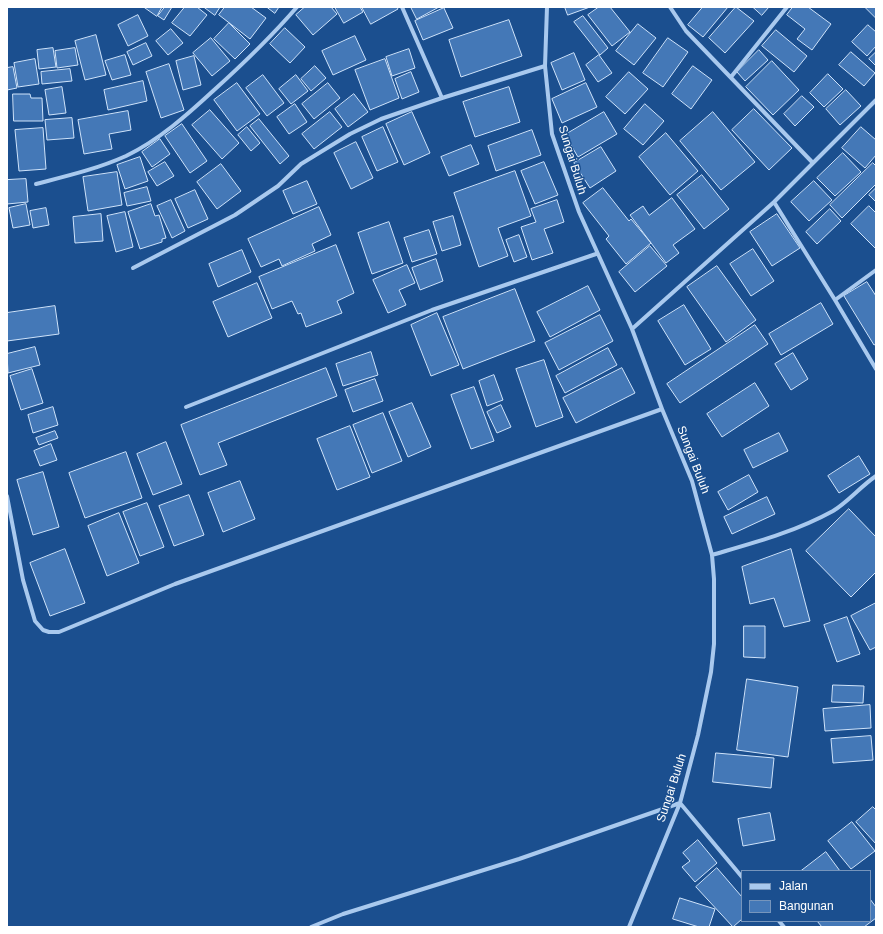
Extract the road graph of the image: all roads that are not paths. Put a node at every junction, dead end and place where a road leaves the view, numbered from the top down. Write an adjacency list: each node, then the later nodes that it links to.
1 (297, 7): 11 (street)
2 (402, 7): 8 (street)
3 (547, 7): 6 (street, Sungai Buluh)
4 (670, 7): 7 (street)
5 (787, 7): 7 (street)
6 (545, 66): 8 (street); 13 (street, Sungai Buluh)
7 (731, 77): 10 (street)
8 (442, 98): 14 (street)
9 (876, 100): 10 (street)
10 (813, 163): 12 (street)
11 (36, 184)
12 (774, 202): 16 (street); 17 (street)
13 (596, 254): 17 (street, Sungai Buluh); 19 (street)
14 (133, 268)
15 (876, 270): 16 (street)
16 (835, 300): 18 (street)
17 (632, 329): 20 (street, Sungai Buluh)
18 (876, 369)
19 (186, 407)
20 (662, 409): 22 (street); 23 (street, Sungai Buluh)
21 (876, 476): 23 (street)
22 (7, 496)
23 (712, 555): 24 (street, Sungai Buluh)
24 (680, 803): 25 (street); 26 (street); 27 (street, Sungai Buluh)
25 (741, 876)
26 (312, 927)
27 (629, 927)

